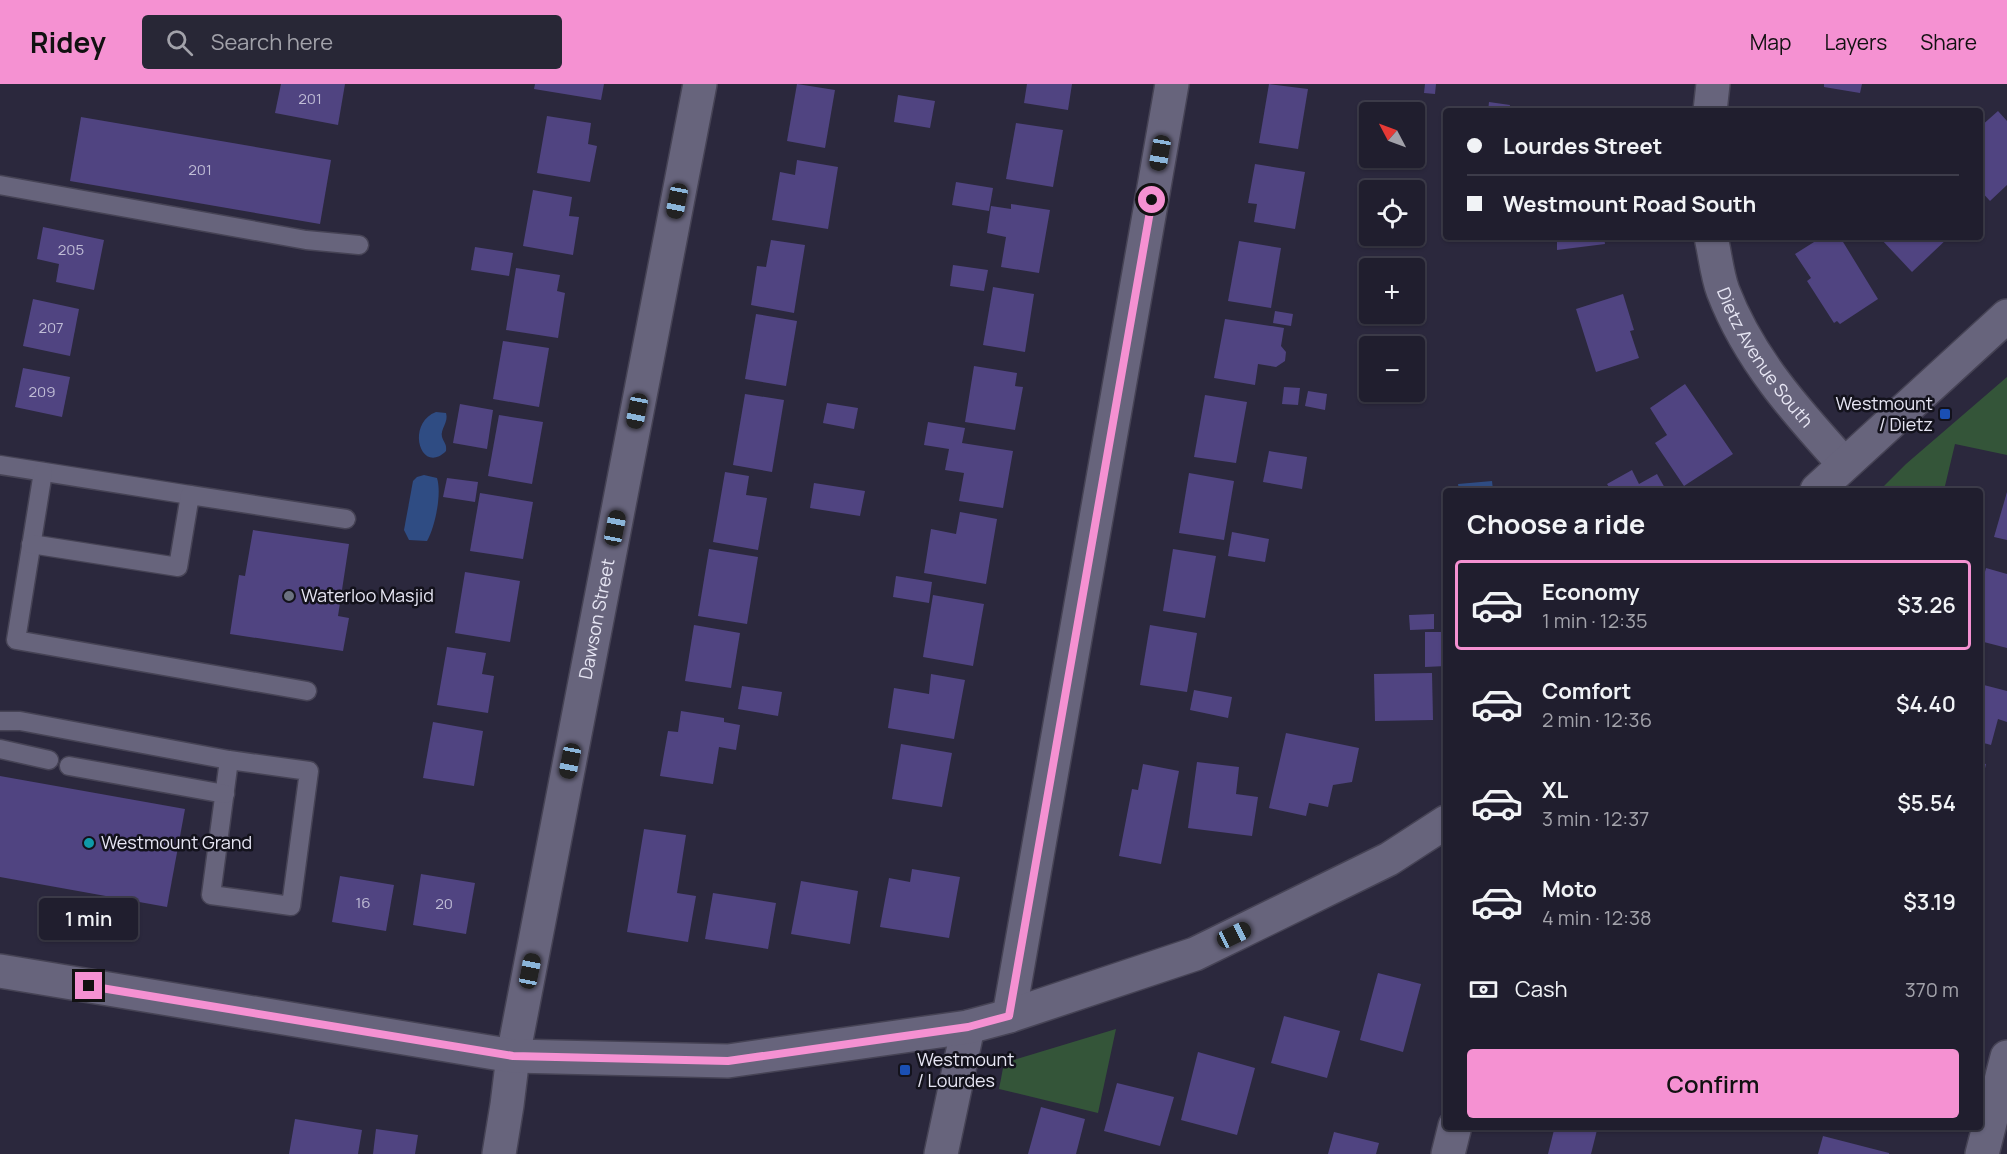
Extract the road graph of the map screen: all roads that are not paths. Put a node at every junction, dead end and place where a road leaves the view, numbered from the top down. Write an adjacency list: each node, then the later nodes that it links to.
1 (700, 84): 27 (street, Dawson Street)
2 (1172, 84): 25 (street)
3 (1713, 84): 4 (street)
4 (1710, 108)
5 (0, 185): 7 (lane)
6 (1713, 240): 9 (street, Dietz Avenue South)
7 (359, 245)
8 (2007, 316): 9 (street)
9 (1844, 464): 12 (street)
10 (0, 465): 11 (lane)
11 (43, 472): 13 (lane); 15 (lane)
12 (1819, 488)
13 (190, 495): 14 (lane); 15 (lane)
14 (346, 519)
15 (31, 544): 16 (lane)
16 (307, 691)
17 (0, 721): 20 (lane)
18 (0, 749): 19 (lane)
19 (49, 759)
20 (229, 760): 22 (lane); 22 (lane)
21 (69, 766): 22 (lane)
22 (225, 794)
23 (1443, 824): 25 (street)
24 (0, 971): 27 (street)
25 (1009, 1016): 26 (street)
26 (968, 1027): 27 (street); 31 (street)
27 (513, 1056): 30 (street, Dawson Street)
28 (2007, 1056): 33 (street)
29 (1454, 1130): 32 (street)
30 (499, 1154)
31 (941, 1154)
32 (1448, 1154)
33 (1982, 1154)

